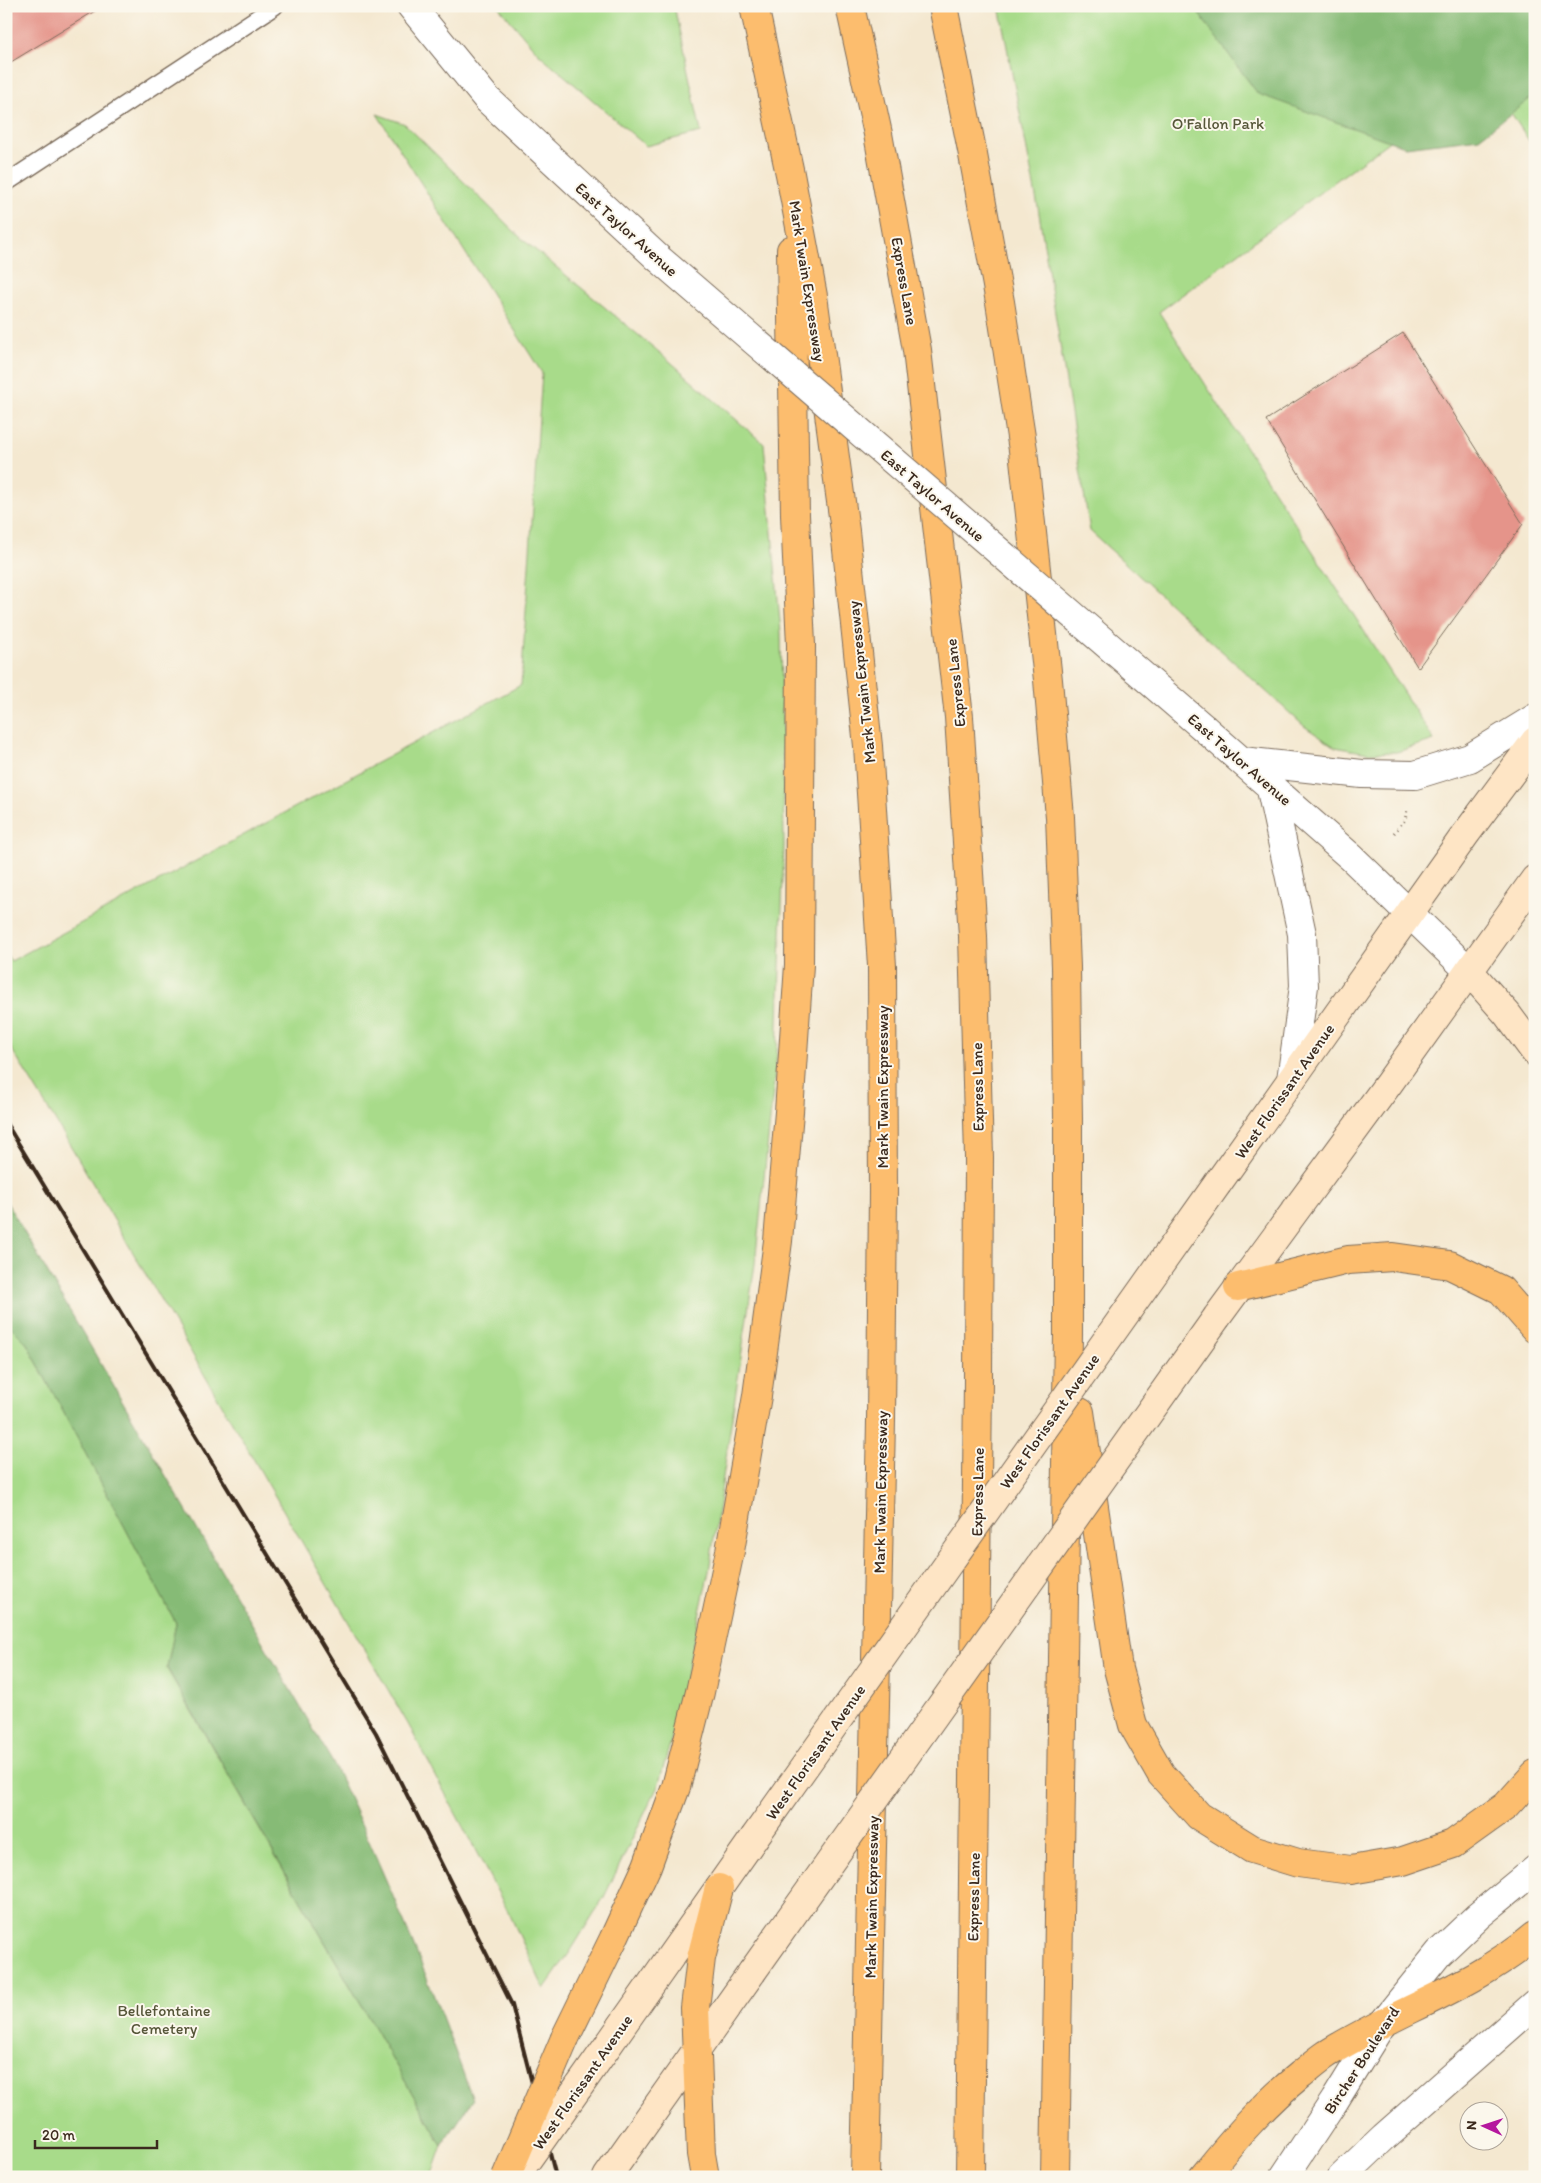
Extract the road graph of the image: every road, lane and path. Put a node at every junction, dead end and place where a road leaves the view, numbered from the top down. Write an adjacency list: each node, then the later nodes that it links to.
1 (275, 6): 7 (lane)
2 (410, 6): 10 (street, East Taylor Avenue, bridge)
3 (754, 6): 6 (highway, Mark Twain Expressway)
4 (850, 6): 34 (highway, Express Lane)
5 (942, 6): 21 (highway)
6 (790, 174): 30 (highway, bridge); 33 (highway, Mark Twain Expressway)
7 (6, 183)
8 (1535, 718): 10 (street)
9 (1535, 741): 15 (main road, West Florissant Avenue)
10 (1242, 761): 11 (street, East Taylor Avenue)
11 (1270, 785): 15 (street, East Taylor Avenue); 18 (street)
12 (1408, 805): 13 (path)
13 (1394, 833)
14 (1535, 879): 16 (main road)
15 (1410, 913): 16 (street, East Taylor Avenue); 18 (main road, West Florissant Avenue)
16 (1469, 971): 17 (main road); 19 (main road)
17 (1535, 1052)
18 (1291, 1080): 24 (main road, West Florissant Avenue, bridge)
19 (1238, 1286): 20 (highway); 28 (main road, bridge)
20 (1535, 1329)
21 (1068, 1334): 22 (highway); 35 (highway)
22 (1535, 1774)
23 (1535, 1869): 27 (street, Bircher Boulevard)
24 (719, 1888): 28 (highway); 31 (main road, West Florissant Avenue, bridge)
25 (1535, 1935): 27 (highway)
26 (1535, 2004): 38 (street)
27 (1382, 2024): 36 (highway); 37 (street, Bircher Boulevard)
28 (695, 2051): 29 (main road); 32 (highway)
29 (607, 2176)
30 (506, 2177)
31 (515, 2177)
32 (705, 2177)
33 (865, 2177)
34 (970, 2177)
35 (1055, 2177)
36 (1203, 2177)
37 (1284, 2177)
38 (1342, 2177)

